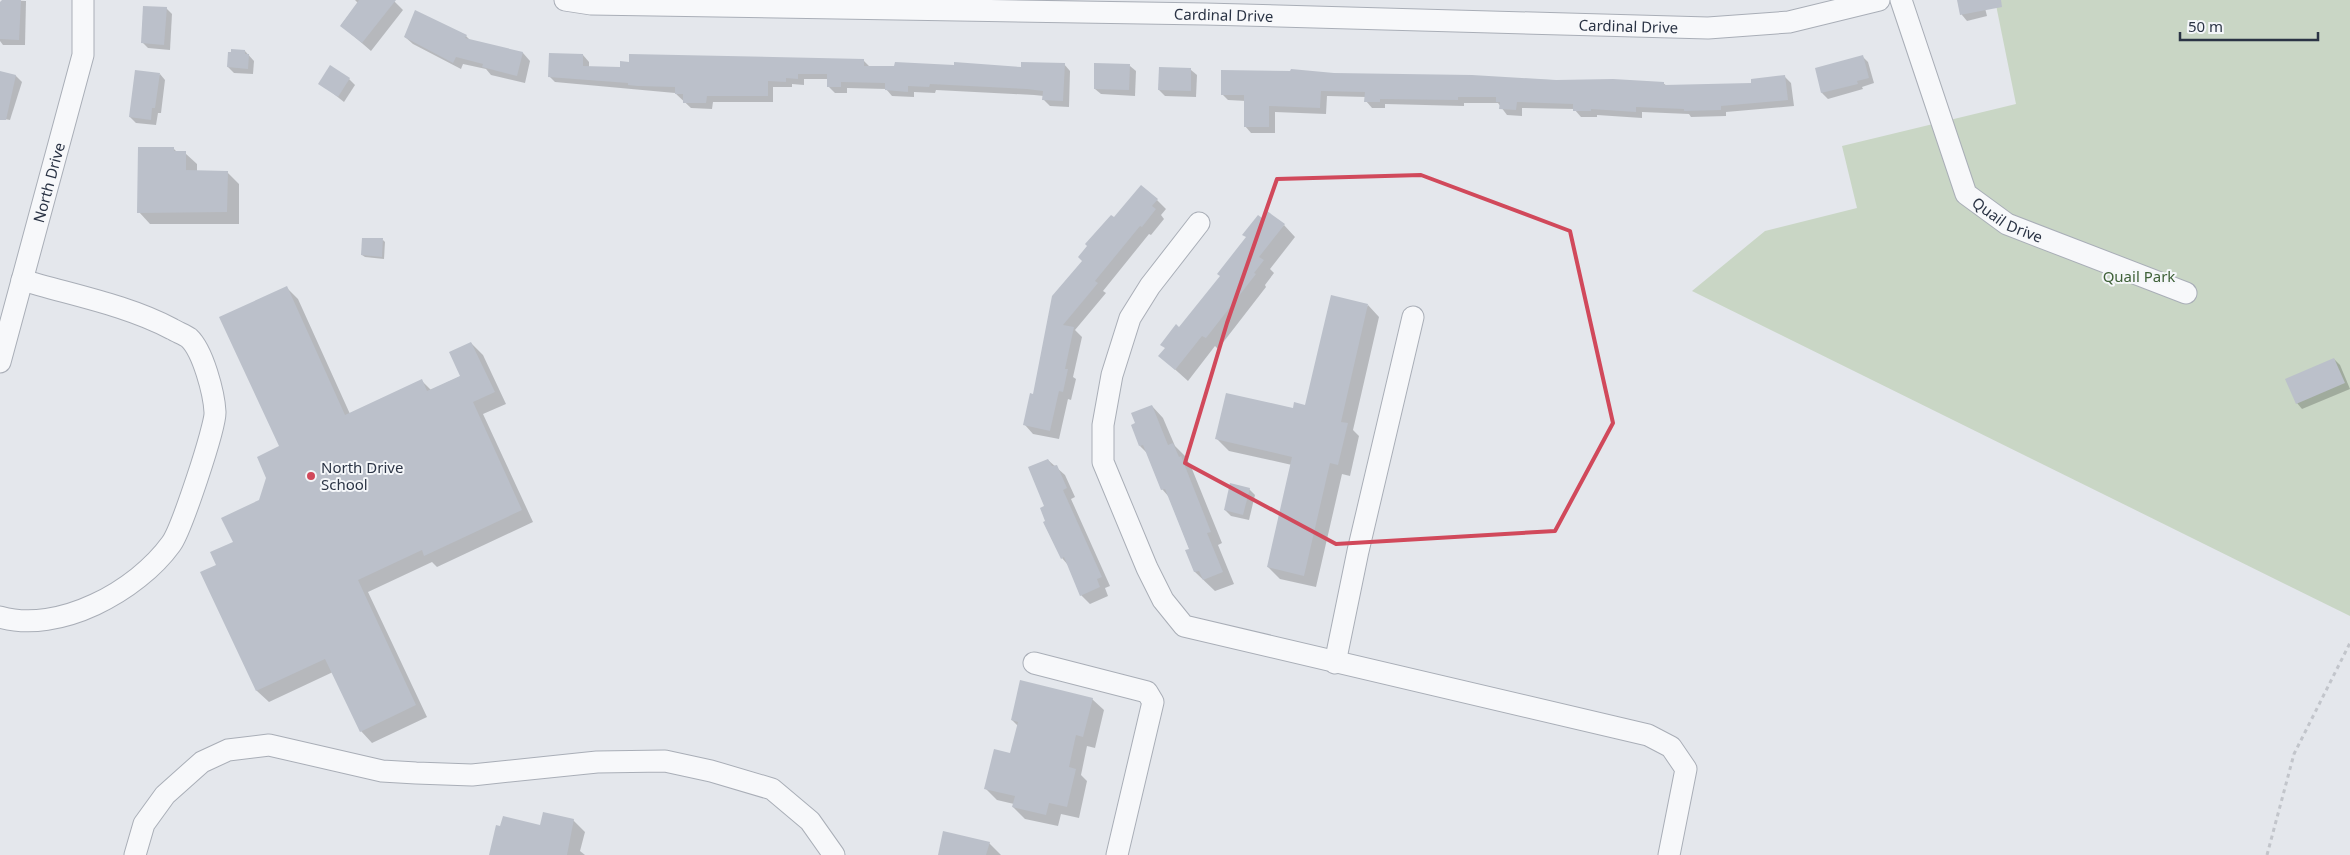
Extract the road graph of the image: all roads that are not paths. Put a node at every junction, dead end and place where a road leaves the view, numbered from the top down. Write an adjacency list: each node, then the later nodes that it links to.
1 (83, 0): 7 (street, North Drive)
2 (565, 0): 5 (street, Cardinal Drive)
3 (1879, 0): 5 (street, Cardinal Drive)
4 (1901, 0): 8 (street, Quail Drive)
5 (1205, 7)
6 (1199, 223): 13 (street)
7 (22, 280): 10 (street, North Drive); 11 (street)
8 (2186, 293)
9 (1413, 316): 13 (street)
10 (0, 362)
11 (0, 617)
12 (1034, 663): 16 (street)
13 (1335, 663): 17 (street)
14 (135, 855): 15 (street)
15 (834, 855)
16 (1117, 855)
17 (1669, 855)

